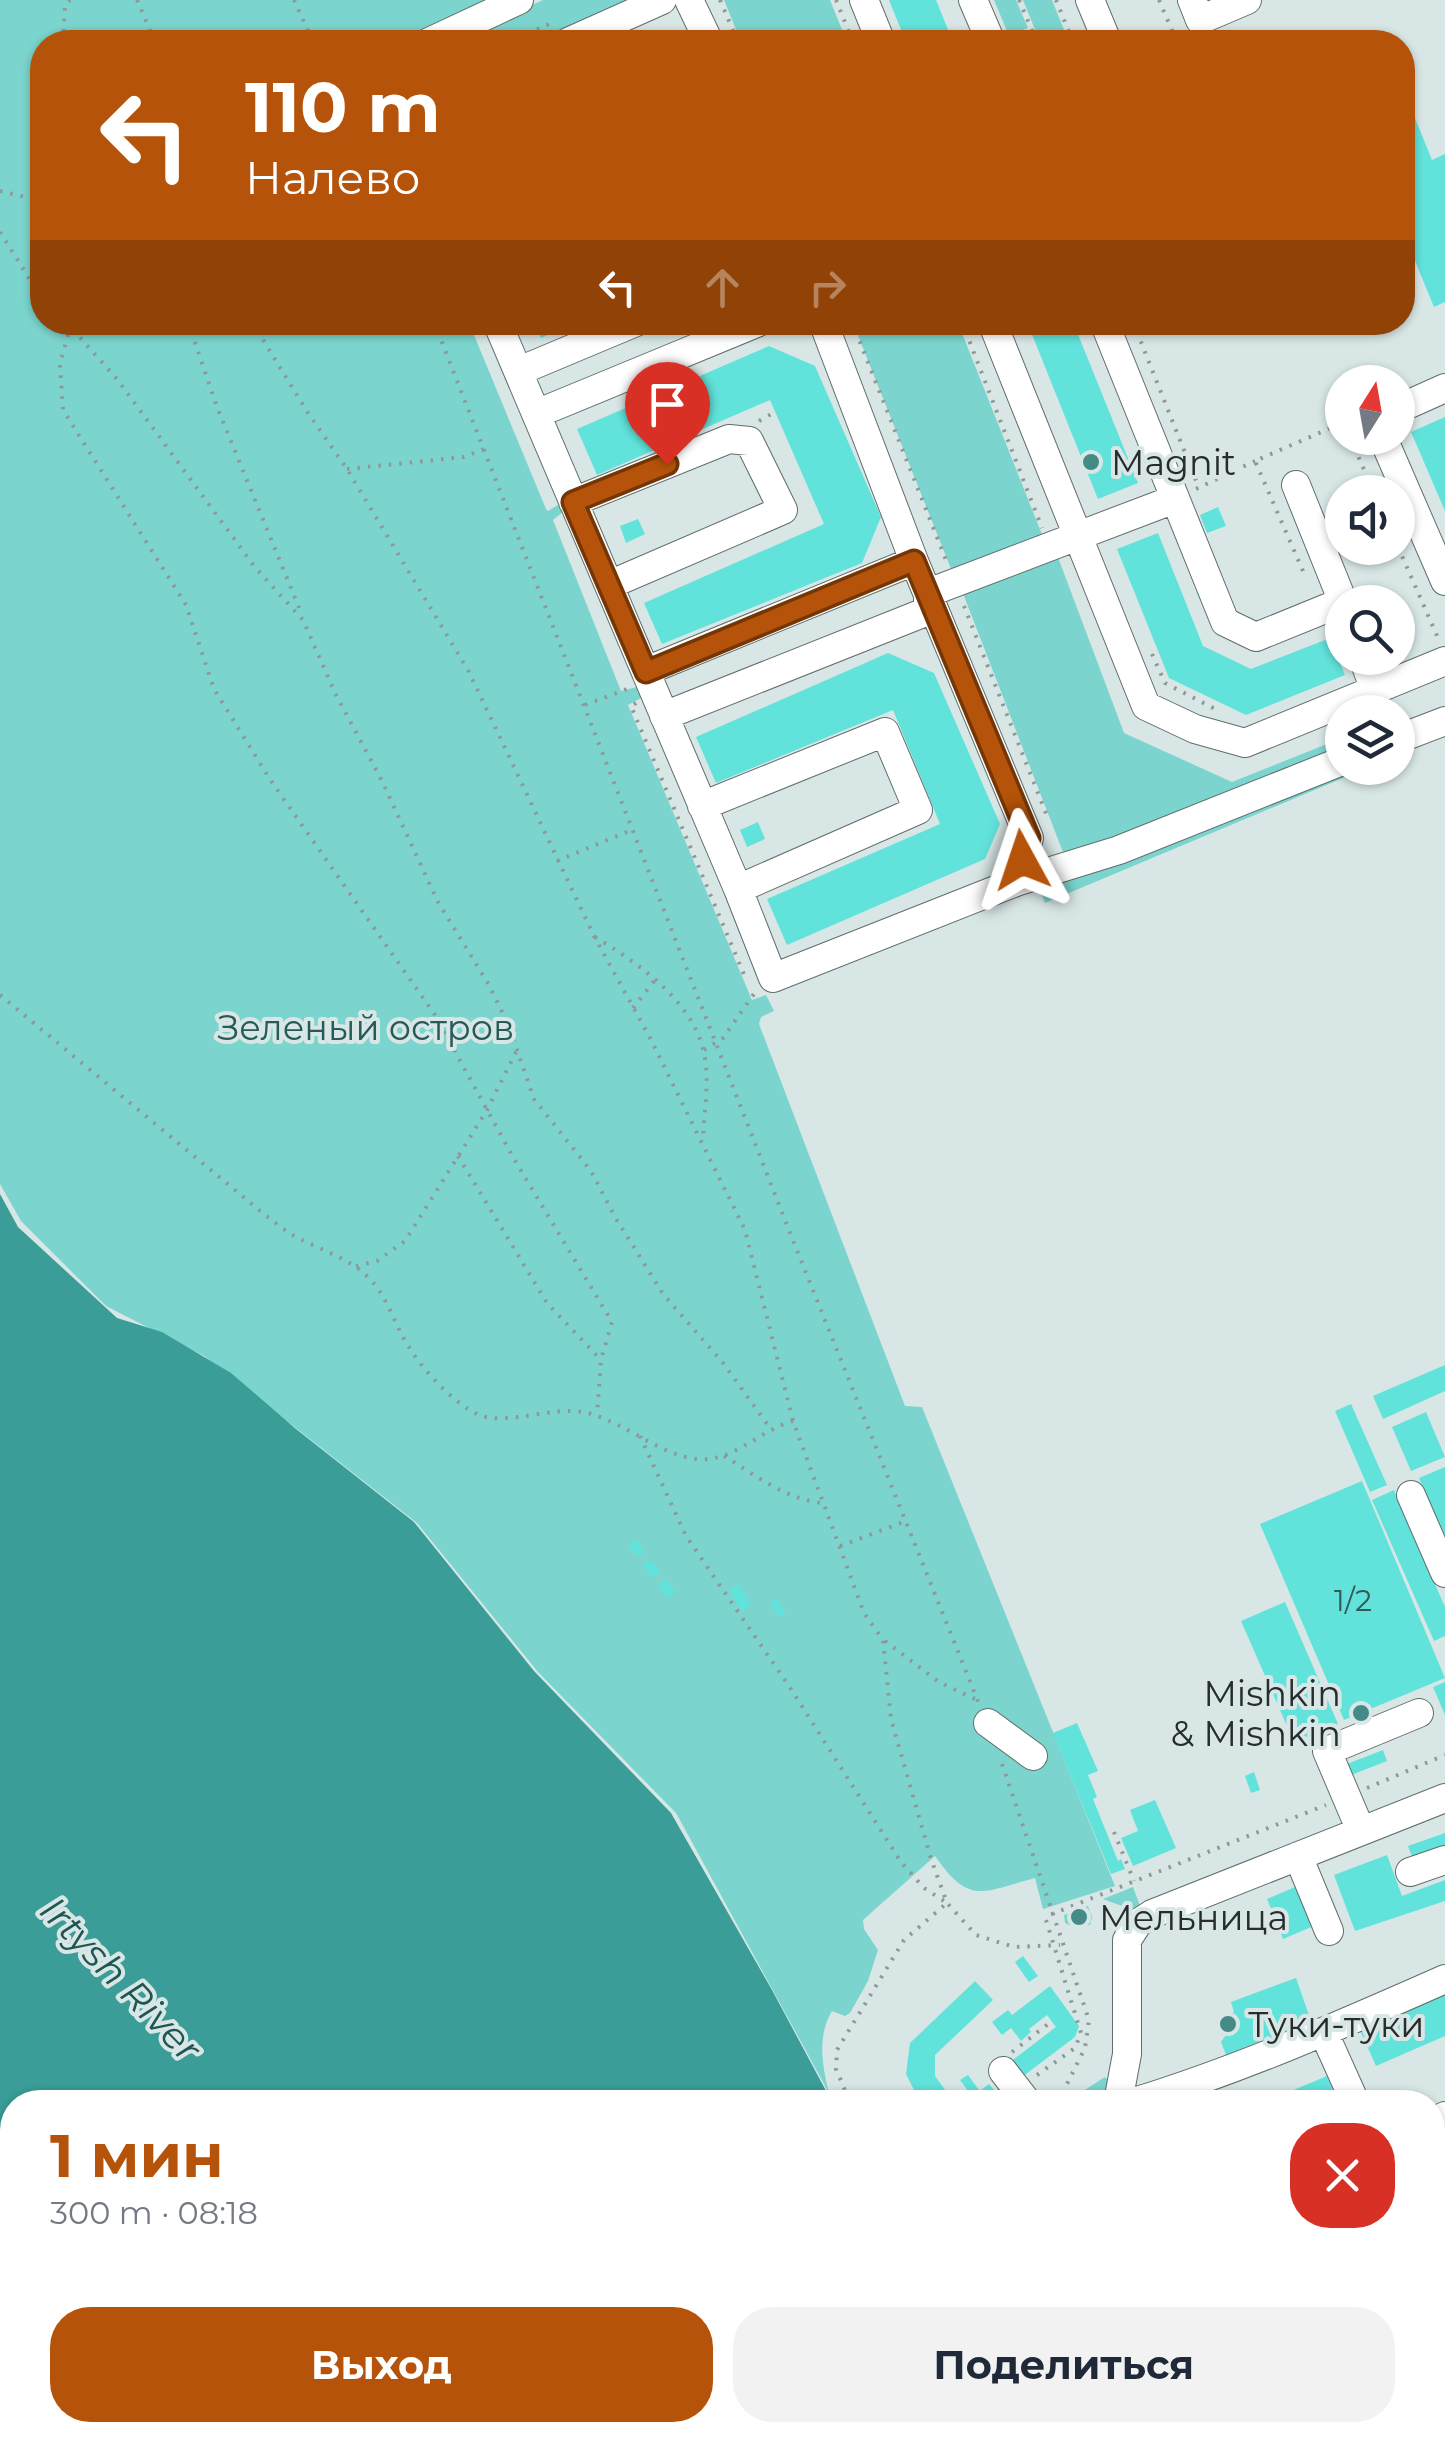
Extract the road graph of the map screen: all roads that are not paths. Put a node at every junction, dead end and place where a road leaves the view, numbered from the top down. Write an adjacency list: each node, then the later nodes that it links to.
1 (520, 0): 9 (street)
2 (662, 0): 10 (street)
3 (690, 0): 11 (street)
4 (864, 0): 12 (street)
5 (974, 0): 13 (street)
6 (1090, 0): 14 (street)
7 (1192, 0): 8 (street)
8 (1247, 0)
9 (455, 30)
10 (595, 30)
11 (704, 30)
12 (876, 30)
13 (992, 30)
14 (1102, 30)
15 (503, 335): 21 (street)
16 (605, 335): 21 (street)
17 (727, 335): 24 (street)
18 (829, 335): 30 (street)
19 (997, 335): 29 (street)
20 (1110, 335): 27 (street)
21 (519, 371): 24 (street)
22 (1445, 388): 23 (street)
23 (1415, 401)
24 (536, 414): 28 (street)
25 (1390, 455): 31 (street)
26 (1296, 485): 33 (street)
27 (1187, 493): 29 (street); 35 (street)
28 (573, 502): 32 (street); 32 (street)
29 (1076, 536): 34 (street); 38 (street)
30 (914, 561): 34 (street); 39 (street)
31 (1445, 580)
32 (609, 585): 39 (street)
33 (1335, 585)
34 (928, 593): 39 (street); 44 (street)
35 (1325, 609)
36 (1444, 655): 38 (street)
37 (1369, 675): 38 (street)
38 (1375, 690)
39 (647, 693): 43 (street)
40 (1445, 721): 41 (street)
41 (1415, 733)
42 (1325, 768): 44 (street)
43 (702, 806): 45 (street); 45 (street)
44 (1016, 882): 45 (street)
45 (738, 889)
46 (1411, 1495): 47 (street)
47 (1445, 1573)
48 (982, 1711): 50 (street)
49 (1418, 1712): 52 (street)
50 (1034, 1756)
51 (1445, 1798): 52 (street)
52 (1361, 1831): 53 (street)
53 (1298, 1856): 56 (street); 59 (street)
54 (1445, 1860): 55 (street)
55 (1410, 1872)
56 (1329, 1931)
57 (1445, 1980): 58 (street)
58 (1324, 2032): 60 (street); 61 (street)
59 (1120, 2090)
60 (1175, 2090)
61 (1350, 2090)

